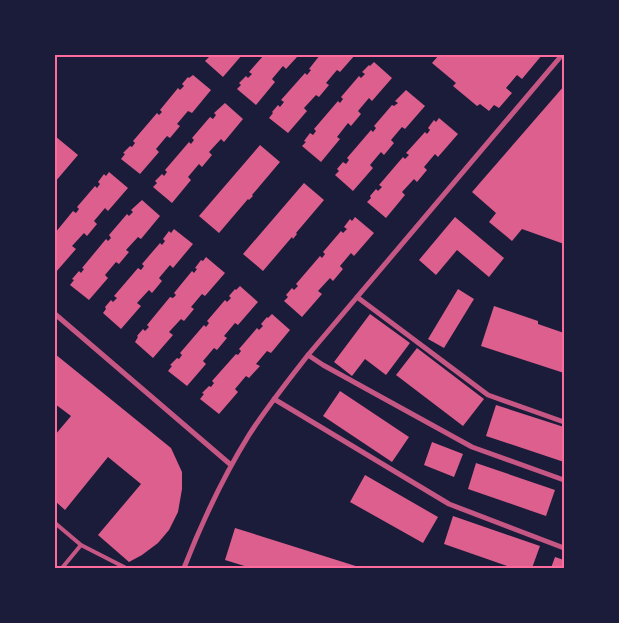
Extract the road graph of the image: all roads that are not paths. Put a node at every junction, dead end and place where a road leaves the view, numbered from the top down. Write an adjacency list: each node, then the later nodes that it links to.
1 (562, 55): 2 (street)
2 (357, 297): 4 (street); 6 (street)
3 (55, 314): 7 (street)
4 (308, 354): 5 (street); 8 (street)
5 (274, 399): 7 (street); 11 (street)
6 (564, 422)
7 (231, 465): 14 (street)
8 (564, 480)
9 (55, 524): 10 (lane)
10 (82, 545): 12 (lane); 13 (lane)
11 (564, 548)
12 (62, 568)
13 (126, 568)
14 (184, 568)

